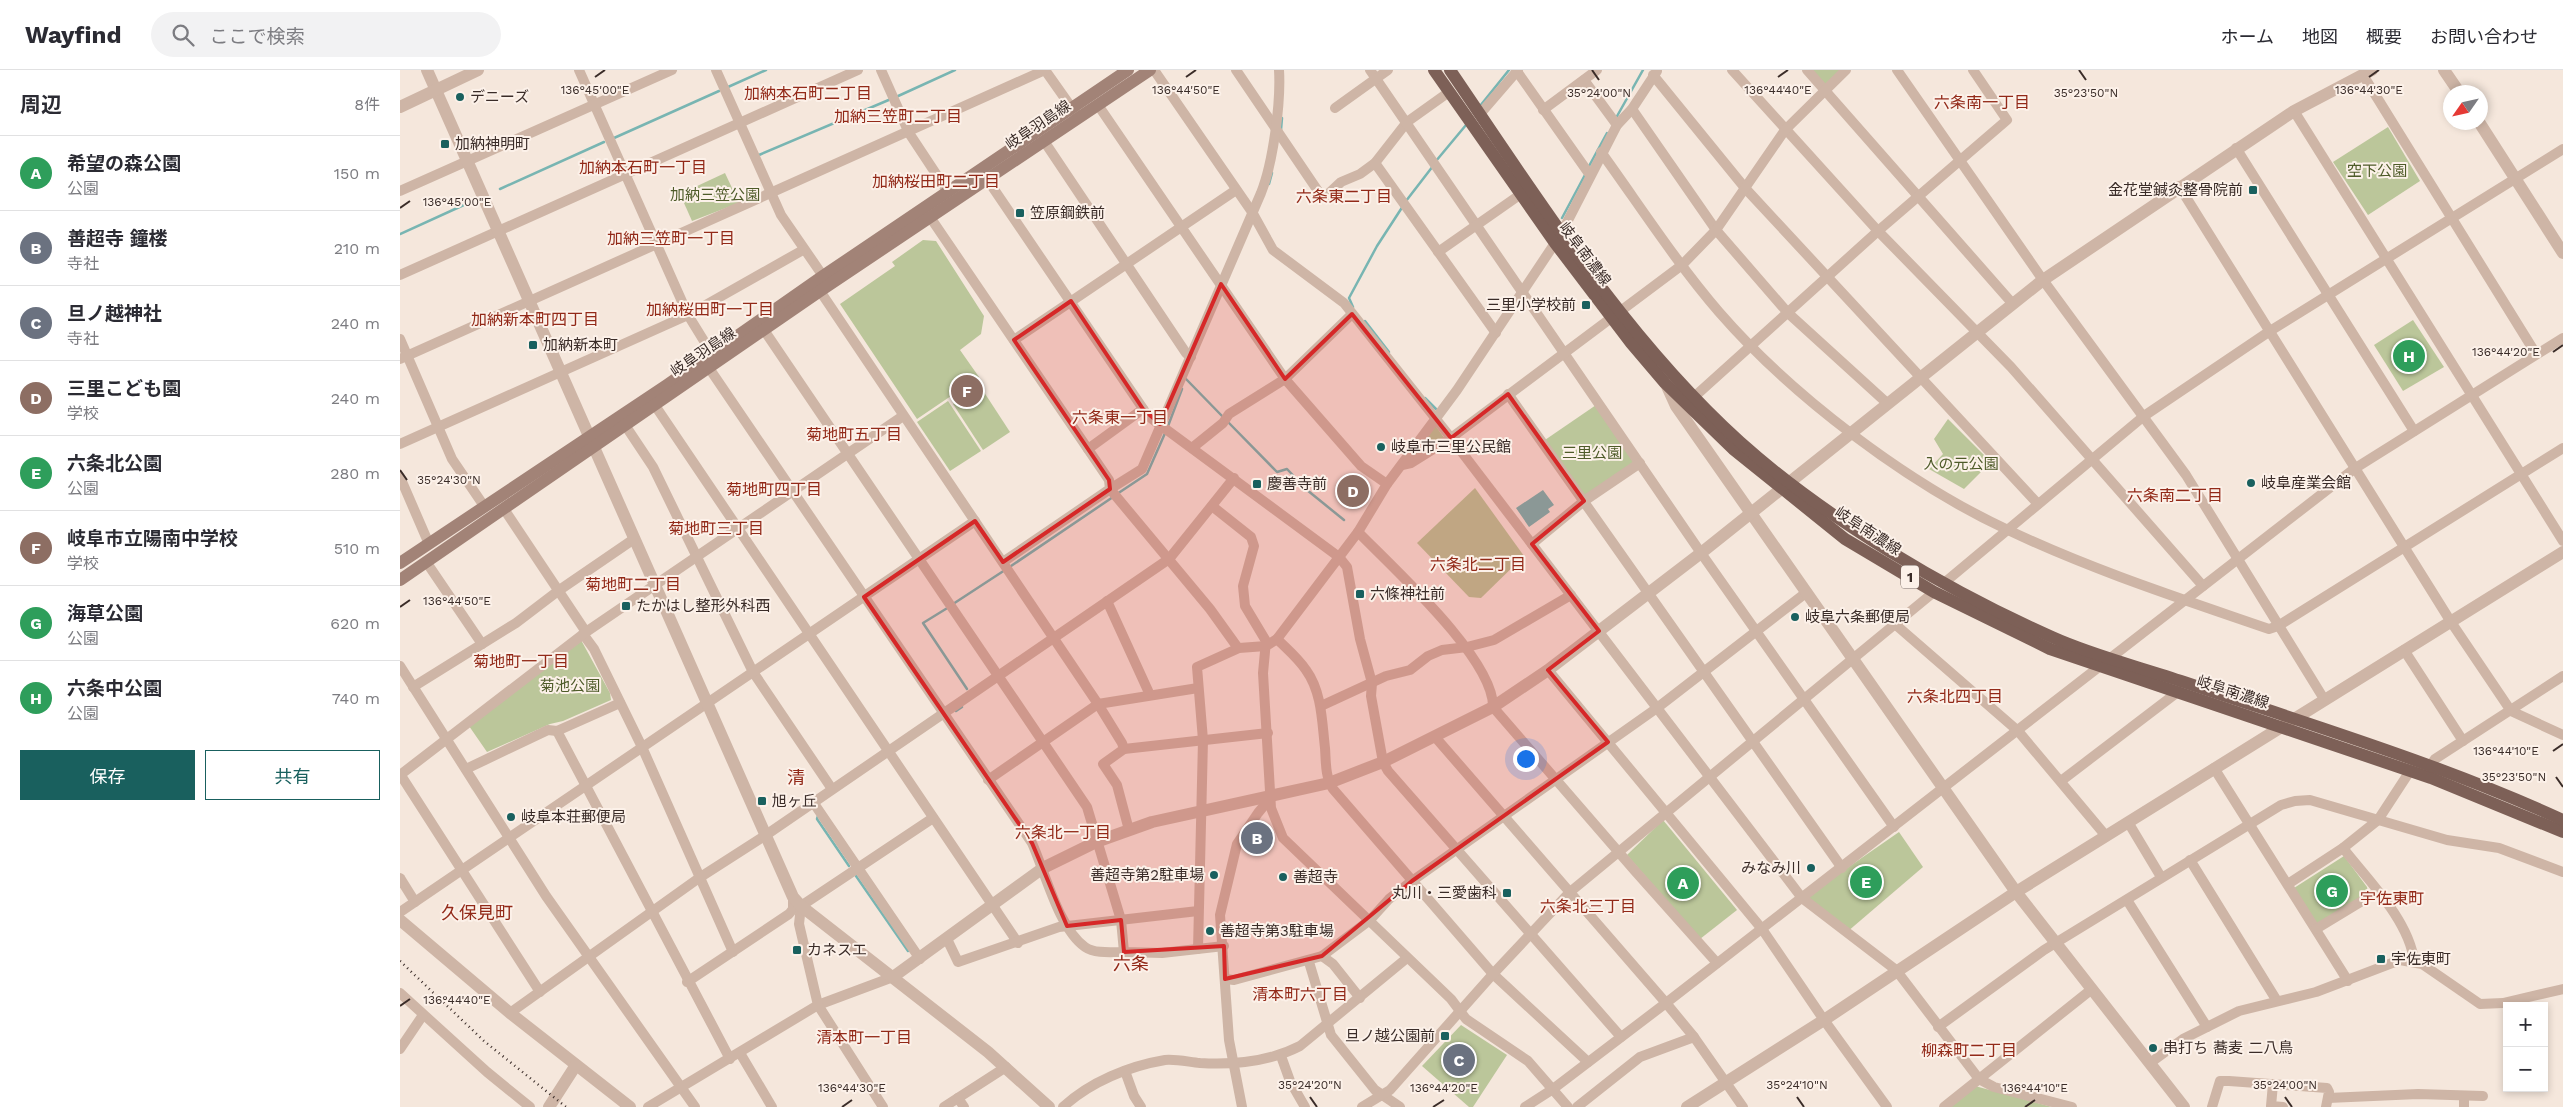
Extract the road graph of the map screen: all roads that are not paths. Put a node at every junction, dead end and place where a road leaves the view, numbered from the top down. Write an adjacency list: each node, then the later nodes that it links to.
1 (427, 70): 30 (street)
2 (478, 70): 30 (street)
3 (579, 70): 32 (street)
4 (672, 70): 32 (street)
5 (716, 70): 42 (street)
6 (858, 70): 42 (street)
7 (880, 70): 47 (street)
8 (1045, 70): 39 (street); 47 (street)
9 (1128, 70): 39 (main road, 岐阜羽島線)
10 (1152, 70): 33 (main road, 岐阜羽島線); 61 (street)
11 (1236, 70): 44 (street)
12 (1280, 70): 44 (street)
13 (1388, 70): 26 (street)
14 (1434, 70): 31 (main road, 岐阜南濃線 / 1)
15 (1450, 70): 40 (main road, 岐阜南濃線 / 1)
16 (1517, 70): 37 (street); 40 (street)
17 (1597, 70): 27 (street)
18 (1732, 70): 45 (street)
19 (1807, 70): 29 (street)
20 (1846, 70): 29 (street)
21 (1897, 70): 53 (street)
22 (1974, 70): 53 (street)
23 (2444, 70): 28 (street)
24 (1655, 72): 36 (street); 60 (street)
25 (2368, 72): 38 (street); 69 (street)
26 (1373, 74): 35 (street); 41 (street)
27 (1584, 80): 37 (street); 43 (street)
28 (2454, 85)
29 (1825, 89): 45 (street); 66 (street)
30 (436, 90): 34 (street); 52 (street)
31 (1449, 92): 41 (street); 65 (main road, 岐阜南濃線 / 1)
32 (594, 105): 52 (street); 55 (street)
33 (1098, 105): 39 (main road, 岐阜羽島線); 71 (street)
34 (400, 107)
35 (1335, 108)
36 (1632, 109): 43 (street); 72 (street)
37 (1543, 110): 56 (street)
38 (2294, 111): 49 (street); 80 (street)
39 (1075, 112): 48 (main road, 岐阜羽島線); 63 (main road, 岐阜羽島線)
40 (1480, 114): 75 (main road, 岐阜南濃線 / 1)
41 (1407, 122): 54 (street); 70 (street)
42 (739, 124): 55 (street); 64 (street)
43 (1617, 125): 51 (street)
44 (1275, 128): 54 (street); 67 (street)
45 (1784, 130): 60 (street); 74 (street)
46 (2484, 130): 57 (street)
47 (909, 133): 63 (street); 64 (street)
48 (1044, 141): 58 (main road, 岐阜羽島線); 81 (street)
49 (2236, 148): 59 (street); 90 (street)
50 (2563, 149): 57 (street)
51 (1601, 152): 56 (street); 82 (street)
52 (467, 160): 62 (street); 73 (street)
53 (1958, 160): 66 (street); 86 (street)
54 (1375, 163): 78 (street)
55 (625, 174): 73 (street); 76 (street)
56 (1590, 175): 75 (street)
57 (2516, 177): 69 (street); 79 (street)
58 (987, 179): 68 (main road, 岐阜羽島線); 92 (street)
59 (2179, 186): 86 (street); 99 (street)
60 (1745, 188): 72 (street); 85 (street)
61 (1236, 190): 67 (street); 71 (street)
62 (400, 191)
63 (948, 192): 84 (main road, 岐阜羽島線)
64 (771, 194): 76 (street); 77 (street)
65 (1521, 194): 70 (street); 75 (main road, 岐阜南濃線 / 1)
66 (1919, 195): 74 (street); 93 (street)
67 (1252, 212): 87 (street); 95 (street)
68 (930, 217): 89 (main road, 岐阜羽島線); 104 (street)
69 (2452, 218): 80 (street); 108 (street)
70 (1478, 224): 78 (street); 88 (street)
71 (1181, 227): 81 (street); 87 (street)
72 (1716, 230): 82 (street); 94 (street)
73 (499, 231): 83 (street); 91 (street)
74 (1878, 231): 85 (street); 101 (street)
75 (1559, 237): 88 (street); 97 (main road, 岐阜南濃線 / 1)
76 (656, 243): 91 (street); 96 (street)
77 (803, 250): 84 (street); 96 (street)
78 (1438, 252): 100 (street)
79 (2563, 253)
80 (2386, 258): 90 (street); 117 (street)
81 (1126, 264): 92 (street); 110 (street)
82 (1682, 265): 97 (street); 105 (street)
83 (400, 275)
84 (823, 276): 107 (main road, 岐阜羽島線)
85 (1828, 277): 94 (street); 113 (street)
86 (2043, 280): 93 (street); 123 (street)
87 (1221, 284): 110 (street); 114 (street)
88 (1523, 290): 100 (street); 106 (street)
89 (820, 291): 98 (main road, 岐阜羽島線); 122 (street)
90 (2328, 295): 99 (street); 128 (street)
91 (530, 301): 109 (street); 112 (street)
92 (1071, 301): 104 (street); 121 (street)
93 (2012, 303): 101 (street)
94 (1788, 313): 105 (street); 120 (street)
95 (1352, 314): 114 (street); 124 (street)
96 (688, 315): 107 (street); 112 (street)
97 (1616, 315): 106 (street); 115 (main road, 岐阜南濃線 / 1); 118 (main road, 岐阜南濃線 / 1)
98 (764, 330): 111 (main road, 岐阜羽島線); 136 (street)
99 (2270, 331): 123 (street); 140 (street)
100 (1496, 333): 124 (street)
101 (1976, 333): 113 (street); 137 (street)
102 (2563, 338): 108 (street)
103 (400, 339): 109 (street)
104 (1014, 340): 135 (street)
105 (1751, 345): 118 (street); 129 (street)
106 (1564, 352): 116 (street); 138 (street)
107 (712, 354): 131 (main road, 岐阜羽島線)
108 (2536, 354): 117 (street)
109 (404, 357): 127 (street)
110 (1191, 357): 125 (street)
111 (709, 368): 119 (main road, 岐阜羽島線); 147 (street)
112 (562, 372): 127 (street); 131 (street)
113 (1921, 377): 120 (street); 149 (street)
114 (1284, 379): 133 (street); 144 (street)
115 (1665, 383): 145 (main road, 岐阜南濃線 / 1); 153 (street)
116 (1508, 394): 130 (street); 148 (street)
117 (2472, 395): 128 (street); 141 (street)
118 (1694, 397): 145 (main road, 岐阜南濃線 / 1)
119 (654, 404): 126 (main road, 岐阜羽島線); 155 (street)
120 (1888, 404): 129 (street)
121 (1143, 409): 125 (street); 135 (street)
122 (903, 416): 136 (street); 154 (street)
123 (2144, 416): 137 (street); 169 (street)
124 (1436, 420): 130 (street); 139 (street)
125 (1160, 424): 133 (street); 146 (street)
126 (625, 425): 131 (main road, 岐阜羽島線); 165 (street)
127 (439, 427): 132 (street); 150 (street)
128 (2414, 431): 140 (street)
129 (1852, 433): 145 (street); 156 (street)
130 (1451, 438): 139 (street); 161 (street)
131 (592, 441): 150 (main road, 岐阜羽島線); 152 (main road, 岐阜羽島線); 158 (street)
132 (400, 444)
133 (1192, 448): 143 (street)
134 (2563, 448): 141 (street)
135 (1088, 449): 146 (street)
136 (847, 453): 147 (street); 167 (street)
137 (2091, 460): 149 (street); 175 (street)
138 (1640, 463): 148 (street); 164 (street)
139 (1402, 465): 144 (street)
140 (2354, 469): 162 (street); 169 (street)
141 (2522, 474): 159 (street); 162 (street)
142 (400, 477): 160 (street)
143 (1234, 478): 151 (street); 166 (street)
144 (1387, 484): 157 (street)
145 (1785, 486): 153 (street); 176 (main road, 岐阜南濃線 / 1)
146 (1110, 489): 168 (street); 170 (street)
147 (792, 490): 155 (street); 181 (street)
148 (1584, 501): 161 (street); 179 (street)
149 (2038, 504): 156 (street)
150 (484, 506): 160 (main road, 岐阜羽島線)
151 (1212, 506): 168 (street); 194 (street)
152 (504, 509): 172 (main road, 岐阜羽島線); 177 (street)
153 (1751, 514): 164 (street); 178 (street)
154 (975, 521): 167 (street); 170 (street)
155 (737, 527): 165 (street); 190 (street)
156 (2008, 530): 176 (street); 182 (street)
157 (1358, 532): 166 (street); 195 (street)
158 (634, 539): 174 (street); 177 (street)
159 (2563, 541)
160 (429, 544): 171 (main road, 岐阜羽島線)
161 (1532, 544): 180 (street)
162 (2404, 547): 184 (street); 186 (street)
163 (2563, 552): 184 (street)
164 (1701, 553): 179 (street); 188 (street)
165 (696, 555): 174 (street); 204 (street)
166 (1339, 557): 192 (street); 207 (street)
167 (919, 559): 181 (street); 205 (street)
168 (1169, 559): 183 (street); 196 (street)
169 (2237, 559): 175 (street); 186 (street)
170 (1002, 562): 191 (street)
171 (400, 563)
172 (427, 563): 173 (main road, 岐阜羽島線); 193 (street)
173 (400, 580)
174 (654, 583): 189 (street); 215 (street)
175 (2203, 586): 182 (street)
176 (1939, 587): 185 (street); 198 (main road, 岐阜南濃線 / 1); 200 (main road, 岐阜南濃線 / 1)
177 (558, 591): 189 (street); 193 (street)
178 (1807, 592): 188 (street); 199 (street)
179 (1649, 593): 187 (street); 203 (street)
180 (1571, 595): 187 (street); 195 (street)
181 (864, 597): 190 (street); 221 (street)
182 (2184, 600): 186 (street); 198 (street)
183 (1107, 601): 191 (street); 211 (street)
184 (2451, 622): 197 (street); 220 (street)
185 (1896, 625): 199 (street); 225 (street)
186 (2278, 626): 213 (street)
187 (1599, 631): 202 (street); 219 (street)
188 (1757, 631): 203 (street); 212 (street)
189 (584, 633): 214 (street); 228 (street)
190 (809, 634): 204 (street); 237 (street)
191 (1054, 639): 205 (street); 216 (street)
192 (1277, 640): 194 (street); 217 (street)
193 (482, 644): 208 (street)
194 (1266, 646): 196 (street); 226 (street)
195 (1468, 647): 207 (street); 218 (street)
196 (1238, 648): 209 (street)
197 (2404, 650): 213 (street); 231 (street)
198 (2110, 657): 200 (street); 222 (main road, 岐阜南濃線 / 1)
199 (1853, 659): 212 (street); 250 (street)
200 (2100, 665): 210 (main road, 岐阜南濃線 / 1); 225 (street)
201 (400, 666): 208 (street)
202 (1548, 670): 218 (street); 234 (street)
203 (1705, 671): 219 (street); 232 (street)
204 (753, 672): 215 (street); 251 (street)
205 (998, 676): 221 (street); 233 (street)
206 (2563, 676): 220 (street)
207 (1372, 683): 217 (street); 238 (street)
208 (413, 687): 228 (street)
209 (1198, 688): 211 (street); 230 (street)
210 (2179, 692): 223 (main road, 岐阜南濃線 / 1); 248 (street)
211 (1150, 695): 216 (street)
212 (1804, 699): 232 (street); 262 (street)
213 (2324, 699): 222 (street)
214 (620, 703): 224 (street); 235 (street)
215 (707, 704): 235 (street); 265 (street)
216 (1098, 704): 233 (street); 236 (street)
217 (1321, 706): 247 (street)
218 (1493, 707): 229 (street); 245 (street)
219 (1657, 708): 234 (street); 244 (street)
220 (2510, 711): 227 (street); 231 (street)
221 (943, 714): 237 (street); 246 (street)
222 (2294, 719): 223 (street); 239 (main road, 岐阜南濃線 / 1)
223 (2282, 726): 240 (street); 242 (main road, 岐阜南濃線 / 1)
224 (557, 731): 241 (street); 249 (street)
225 (2018, 731): 248 (street); 250 (street)
226 (1268, 733): 230 (street); 252 (street)
227 (2563, 735)
228 (447, 738): 241 (street); 243 (street)
229 (1436, 738): 238 (street); 256 (street)
230 (1203, 740): 236 (street); 254 (street)
231 (2463, 740): 239 (street)
232 (1753, 741): 244 (street); 275 (street)
233 (1043, 742): 246 (street); 268 (street)
234 (1608, 742): 245 (street); 255 (street)
235 (642, 747): 249 (street); 279 (street)
236 (1124, 749): 263 (street)
237 (888, 751): 251 (street); 257 (street)
238 (1383, 762): 247 (street); 270 (street)
239 (2430, 766): 259 (main road, 岐阜南濃線 / 1)
240 (2214, 768): 260 (street); 261 (street)
241 (466, 769): 267 (street)
242 (2410, 771): 258 (street); 264 (main road, 岐阜南濃線 / 1)
243 (400, 774): 276 (street)
244 (1710, 777): 255 (street); 286 (street)
245 (1555, 779): 256 (street); 271 (street)
246 (988, 780): 274 (street)
247 (1329, 782): 252 (street); 281 (street)
248 (2061, 782): 266 (street)
249 (586, 787): 267 (street); 291 (street)
250 (1944, 788): 262 (street); 284 (street)
251 (832, 789): 253 (street)
252 (1272, 796): 254 (street); 296 (street); 304 (street)
253 (813, 802): 265 (street); 273 (street)
254 (1200, 813): 263 (street); 292 (street)
255 (1666, 813): 271 (street); 298 (street)
256 (1504, 816): 270 (street); 283 (street)
257 (934, 818): 273 (street); 290 (street)
258 (2378, 820): 261 (street); 269 (street); 277 (street)
259 (2563, 820)
260 (2128, 822): 266 (street); 280 (street)
261 (2249, 824): 272 (street); 282 (street)
262 (1894, 827): 275 (street)
263 (1129, 830): 268 (street)
264 (2563, 832)
265 (766, 835): 279 (street); 288 (street)
266 (2106, 836): 284 (street)
267 (508, 840): 276 (street); 308 (street)
268 (1096, 842): 274 (street); 295 (street)
269 (2343, 848): 282 (street); 285 (street)
270 (1456, 849): 281 (street); 300 (street)
271 (1618, 852): 283 (street); 314 (street)
272 (2190, 860): 280 (street); 326 (street)
273 (858, 868): 288 (street); 311 (street)
274 (1043, 868): 290 (street); 297 (street)
275 (1842, 868): 286 (street)
276 (461, 871): 289 (street); 323 (street)
277 (2563, 872)
278 (400, 878): 289 (street)
279 (699, 878): 291 (street); 306 (street)
280 (2161, 878): 287 (street)
281 (1412, 881): 296 (street); 316 (street)
282 (2288, 884): 299 (street)
283 (1570, 892): 300 (street); 327 (street)
284 (2016, 892): 303 (street); 315 (street)
285 (2377, 892): 299 (street); 312 (street)
286 (1802, 898): 298 (street); 315 (street)
287 (2127, 900): 303 (street); 335 (street)
288 (797, 901): 306 (street); 317 (street); 328 (street)
289 (415, 902): 293 (street)
290 (992, 905): 301 (street); 302 (street)
291 (651, 911): 308 (street); 320 (street)
292 (1198, 911): 295 (street); 305 (street)
293 (400, 912)
294 (400, 920): 330 (street)
295 (1120, 920): 297 (street); 307 (street)
296 (1370, 920): 309 (street); 310 (street)
297 (1067, 926): 302 (street); 307 (street)
298 (1762, 929): 314 (street); 332 (street)
299 (2316, 929): 319 (street)
300 (1531, 934): 316 (street); 336 (street)
301 (946, 939): 302 (street); 311 (street)
302 (1018, 942)
303 (2056, 943): 321 (street); 334 (street)
304 (1224, 946): 305 (street); 318 (street)
305 (1198, 949): 307 (street)
306 (733, 952): 320 (street)
307 (1124, 952)
308 (590, 956): 323 (street); 351 (street)
309 (1322, 956): 313 (street); 325 (street)
310 (1408, 958): 325 (street); 329 (street)
311 (920, 959): 317 (street)
312 (2414, 961): 319 (street); 322 (street)
313 (1309, 962): 318 (street); 333 (street)
314 (1717, 963): 327 (street)
315 (1896, 970): 332 (street); 334 (street)
316 (1493, 974): 329 (street); 342 (street)
317 (893, 977): 328 (street); 346 (street)
318 (1225, 979): 343 (street)
319 (2348, 981): 326 (street)
320 (688, 982): 341 (street)
321 (2092, 989): 344 (street); 348 (street)
322 (2563, 989)
323 (540, 992): 330 (street)
324 (400, 993): 331 (street)
325 (1360, 998): 333 (street)
326 (2277, 1001): 335 (street)
327 (1666, 1003): 336 (street); 337 (street)
328 (818, 1005): 339 (street); 364 (street)
329 (1461, 1011): 352 (street); 353 (street)
330 (510, 1013): 345 (street)
331 (422, 1015): 338 (street); 358 (street)
332 (1824, 1020): 349 (street); 378 (street)
333 (1327, 1025): 340 (street); 353 (street)
334 (1938, 1027): 348 (street)
335 (2207, 1027): 344 (street)
336 (1621, 1037): 342 (street)
337 (1694, 1037): 349 (street); 375 (street)
338 (400, 1049)
339 (740, 1053): 341 (street); 363 (street)
340 (1281, 1056): 343 (street); 370 (street)
341 (730, 1059): 351 (street)
342 (1588, 1062): 352 (street)
343 (1233, 1064): 347 (street); 369 (street)
344 (2150, 1064): 381 (street)
345 (576, 1065): 359 (street); 360 (street)
346 (1006, 1067): 357 (street); 366 (street)
347 (1125, 1071): 367 (street); 368 (street)
348 (1979, 1079): 379 (street); 380 (street)
349 (1725, 1082): 376 (street); 377 (street)
350 (2273, 1084): 356 (street); 382 (street); 383 (street)
351 (680, 1087): 361 (street); 362 (street)
352 (1553, 1089): 373 (street); 374 (street)
353 (1384, 1096): 371 (street); 372 (street)
354 (2464, 1096): 355 (street); 356 (street); 384 (street)
355 (2483, 1096)
356 (2327, 1102)
357 (961, 1103): 365 (street)
358 (530, 1107)
359 (549, 1107)
360 (630, 1107)
361 (648, 1107)
362 (695, 1107)
363 (772, 1107)
364 (883, 1107)
365 (944, 1107)
366 (1049, 1107)
367 (1063, 1107)
368 (1141, 1107)
369 (1242, 1107)
370 (1305, 1107)
371 (1362, 1107)
372 (1400, 1107)
373 (1526, 1107)
374 (1568, 1107)
375 (1576, 1107)
376 (1687, 1107)
377 (1743, 1107)
378 (1887, 1107)
379 (1944, 1107)
380 (2072, 1107)
381 (2184, 1107)
382 (2212, 1107)
383 (2283, 1107)
384 (2464, 1107)

